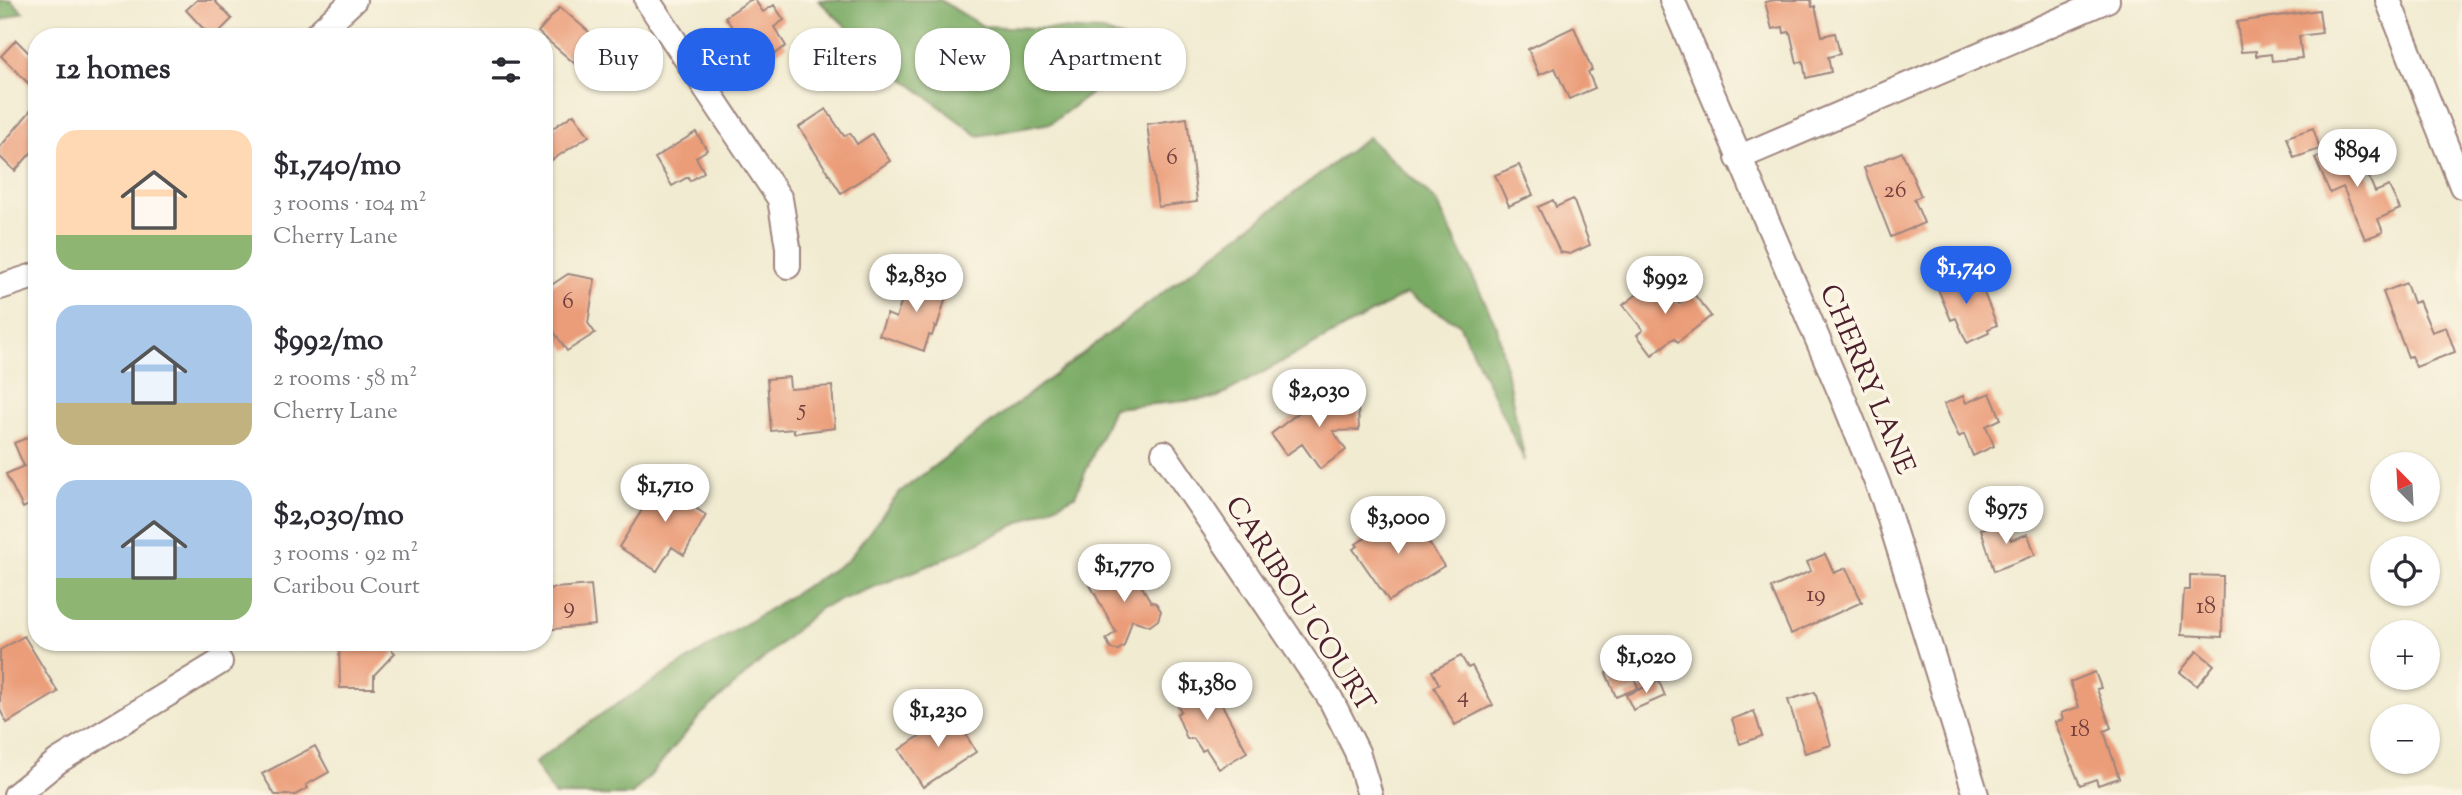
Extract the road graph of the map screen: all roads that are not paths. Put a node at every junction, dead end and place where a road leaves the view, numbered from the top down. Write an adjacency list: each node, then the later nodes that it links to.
1 (354, 0): 6 (street)
2 (647, 0): 9 (street)
3 (1672, 0): 7 (street, CHERRY LANE)
4 (2108, 0): 7 (street)
5 (2388, 0): 8 (street)
6 (324, 28)
7 (1738, 158): 16 (street, CHERRY LANE)
8 (2462, 186)
9 (788, 266)
10 (28, 278): 11 (street)
11 (0, 286)
12 (1164, 453): 15 (street, CARIBOU COURT)
13 (219, 662): 14 (street)
14 (16, 795)
15 (1370, 795)
16 (1976, 795)

